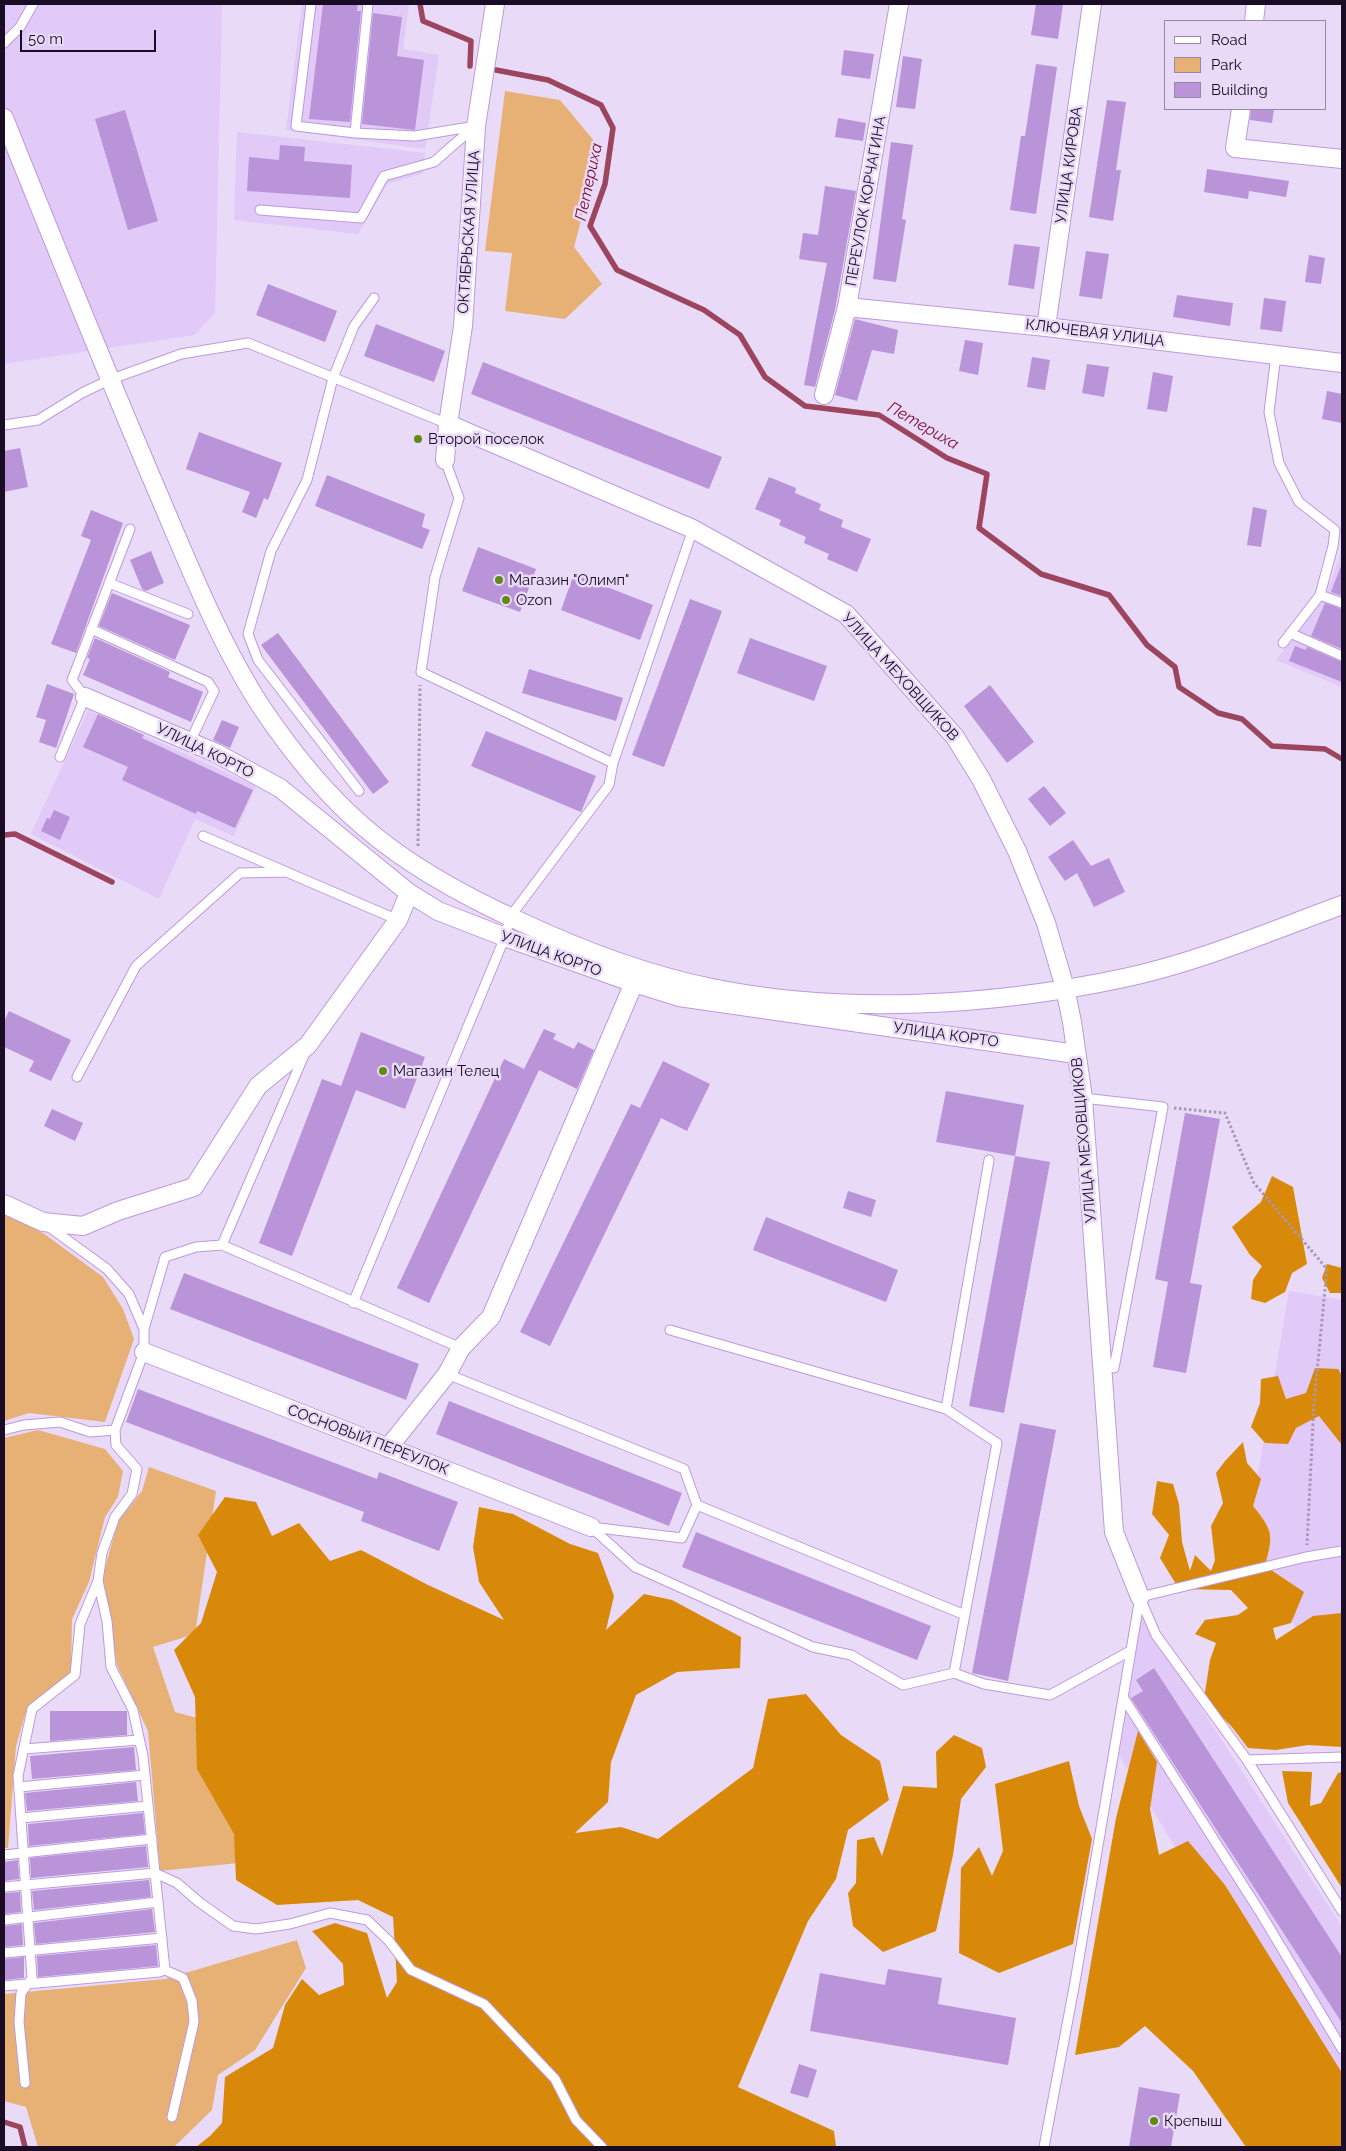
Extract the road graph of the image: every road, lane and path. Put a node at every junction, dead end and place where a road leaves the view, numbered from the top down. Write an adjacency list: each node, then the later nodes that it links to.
1 (33, 4): 9 (lane)
2 (311, 4): 13 (lane)
3 (368, 4): 13 (lane)
4 (495, 4): 12 (street, ОКТЯБРЬСКАЯ УЛИЦА)
5 (899, 4): 17 (street, ПЕРЕУЛОК КОРЧАГИНА)
6 (1092, 4): 18 (street, УЛИЦА КИРОВА)
7 (1256, 4): 8 (street)
8 (1254, 20)
9 (4, 43)
10 (1241, 110): 14 (street)
11 (4, 118): 22 (street)
12 (476, 126): 13 (lane); 15 (lane); 24 (street, ОКТЯБРЬСКАЯ УЛИЦА)
13 (355, 133)
14 (1342, 159)
15 (260, 210)
16 (374, 298): 21 (lane)
17 (847, 307): 18 (street, КЛЮЧЕВАЯ УЛИЦА); 23 (street, ПЕРЕУЛОК КОРЧАГИНА)
18 (1046, 327): 19 (street, КЛЮЧЕВАЯ УЛИЦА)
19 (1276, 355): 20 (street, КЛЮЧЕВАЯ УЛИЦА); 30 (lane)
20 (1342, 363)
21 (332, 378): 22 (lane); 24 (lane); 42 (lane)
22 (109, 380): 25 (lane); 44 (street)
23 (824, 396)
24 (448, 424): 26 (street, ОКТЯБРЬСКАЯ УЛИЦА); 28 (street, УЛИЦА МЕХОВЩИКОВ)
25 (4, 425)
26 (445, 460): 37 (lane)
27 (130, 529): 29 (lane)
28 (693, 529): 41 (lane); 52 (street, УЛИЦА МЕХОВЩИКОВ)
29 (110, 583): 32 (lane); 33 (lane)
30 (1320, 595): 31 (lane); 34 (lane)
31 (1342, 604)
32 (188, 614)
33 (92, 629): 38 (lane); 39 (lane)
34 (1290, 633): 35 (lane); 36 (lane)
35 (1283, 643)
36 (1342, 656)
37 (420, 672): 41 (lane); 44 (path)
38 (85, 698): 39 (street, УЛИЦА КОРТО); 40 (lane)
39 (190, 742): 46 (street, УЛИЦА КОРТО)
40 (60, 757)
41 (613, 763): 48 (lane)
42 (359, 791)
43 (203, 836): 45 (lane)
44 (418, 866): 48 (street)
45 (286, 872): 49 (lane); 55 (lane)
46 (408, 893): 49 (street); 50 (street, УЛИЦА КОРТО)
47 (1342, 904): 52 (street)
48 (510, 917): 50 (lane); 52 (street)
49 (398, 920): 53 (street)
50 (505, 938): 51 (street, УЛИЦА КОРТО); 62 (lane)
51 (634, 983): 54 (street, УЛИЦА КОРТО); 65 (street)
52 (1065, 988): 54 (street, УЛИЦА МЕХОВЩИКОВ)
53 (308, 1045): 60 (street); 61 (lane)
54 (1076, 1054): 56 (street, УЛИЦА МЕХОВЩИКОВ)
55 (77, 1077)
56 (1083, 1098): 57 (lane); 78 (street, УЛИЦА МЕХОВЩИКОВ)
57 (1163, 1107): 67 (lane); 76 (path)
58 (989, 1160): 69 (lane)
59 (4, 1204): 60 (street)
60 (43, 1222): 63 (lane)
61 (222, 1245): 62 (lane); 63 (lane)
62 (353, 1302): 65 (lane)
63 (144, 1329): 66 (lane)
64 (670, 1330): 69 (lane)
65 (461, 1348): 68 (street)
66 (144, 1352): 71 (lane); 72 (street, СОСНОВЫЙ ПЕРЕУЛОК)
67 (1114, 1368)
68 (447, 1374): 72 (street); 73 (lane)
69 (946, 1409): 79 (lane)
70 (4, 1430): 71 (lane)
71 (115, 1430): 77 (lane)
72 (388, 1448): 74 (street, СОСНОВЫЙ ПЕРЕУЛОК)
73 (697, 1505): 74 (lane); 79 (lane)
74 (591, 1527): 81 (lane)
75 (1342, 1551): 76 (lane)
76 (1306, 1557): 78 (lane)
77 (98, 1581): 83 (lane); 84 (lane)
78 (1140, 1597): 80 (lane); 86 (lane)
79 (965, 1615): 81 (lane)
80 (1130, 1652): 81 (lane); 82 (lane)
81 (954, 1673)
82 (1123, 1697): 107 (lane); 111 (lane)
83 (139, 1740): 84 (lane); 87 (lane)
84 (24, 1748): 88 (lane)
85 (1342, 1757): 86 (lane)
86 (1247, 1760): 98 (lane)
87 (145, 1775): 88 (lane); 89 (lane)
88 (19, 1787): 90 (lane)
89 (148, 1806): 90 (lane); 91 (lane)
90 (21, 1818): 92 (lane)
91 (152, 1840): 92 (lane); 94 (lane)
92 (24, 1853): 93 (lane); 95 (lane)
93 (4, 1855)
94 (155, 1872): 95 (lane); 97 (lane); 110 (lane)
95 (26, 1885): 96 (lane); 99 (lane)
96 (4, 1887)
97 (158, 1902): 99 (lane); 101 (lane)
98 (1342, 1911)
99 (28, 1917): 100 (lane); 102 (lane)
100 (4, 1920)
101 (162, 1938): 102 (lane); 104 (lane)
102 (30, 1951): 103 (lane); 105 (lane)
103 (4, 1953)
104 (165, 1970): 105 (lane); 109 (lane)
105 (29, 1983): 106 (lane); 108 (lane)
106 (4, 1986)
107 (1342, 2049)
108 (25, 2083)
109 (172, 2117)
110 (602, 2147)
111 (1044, 2147)

